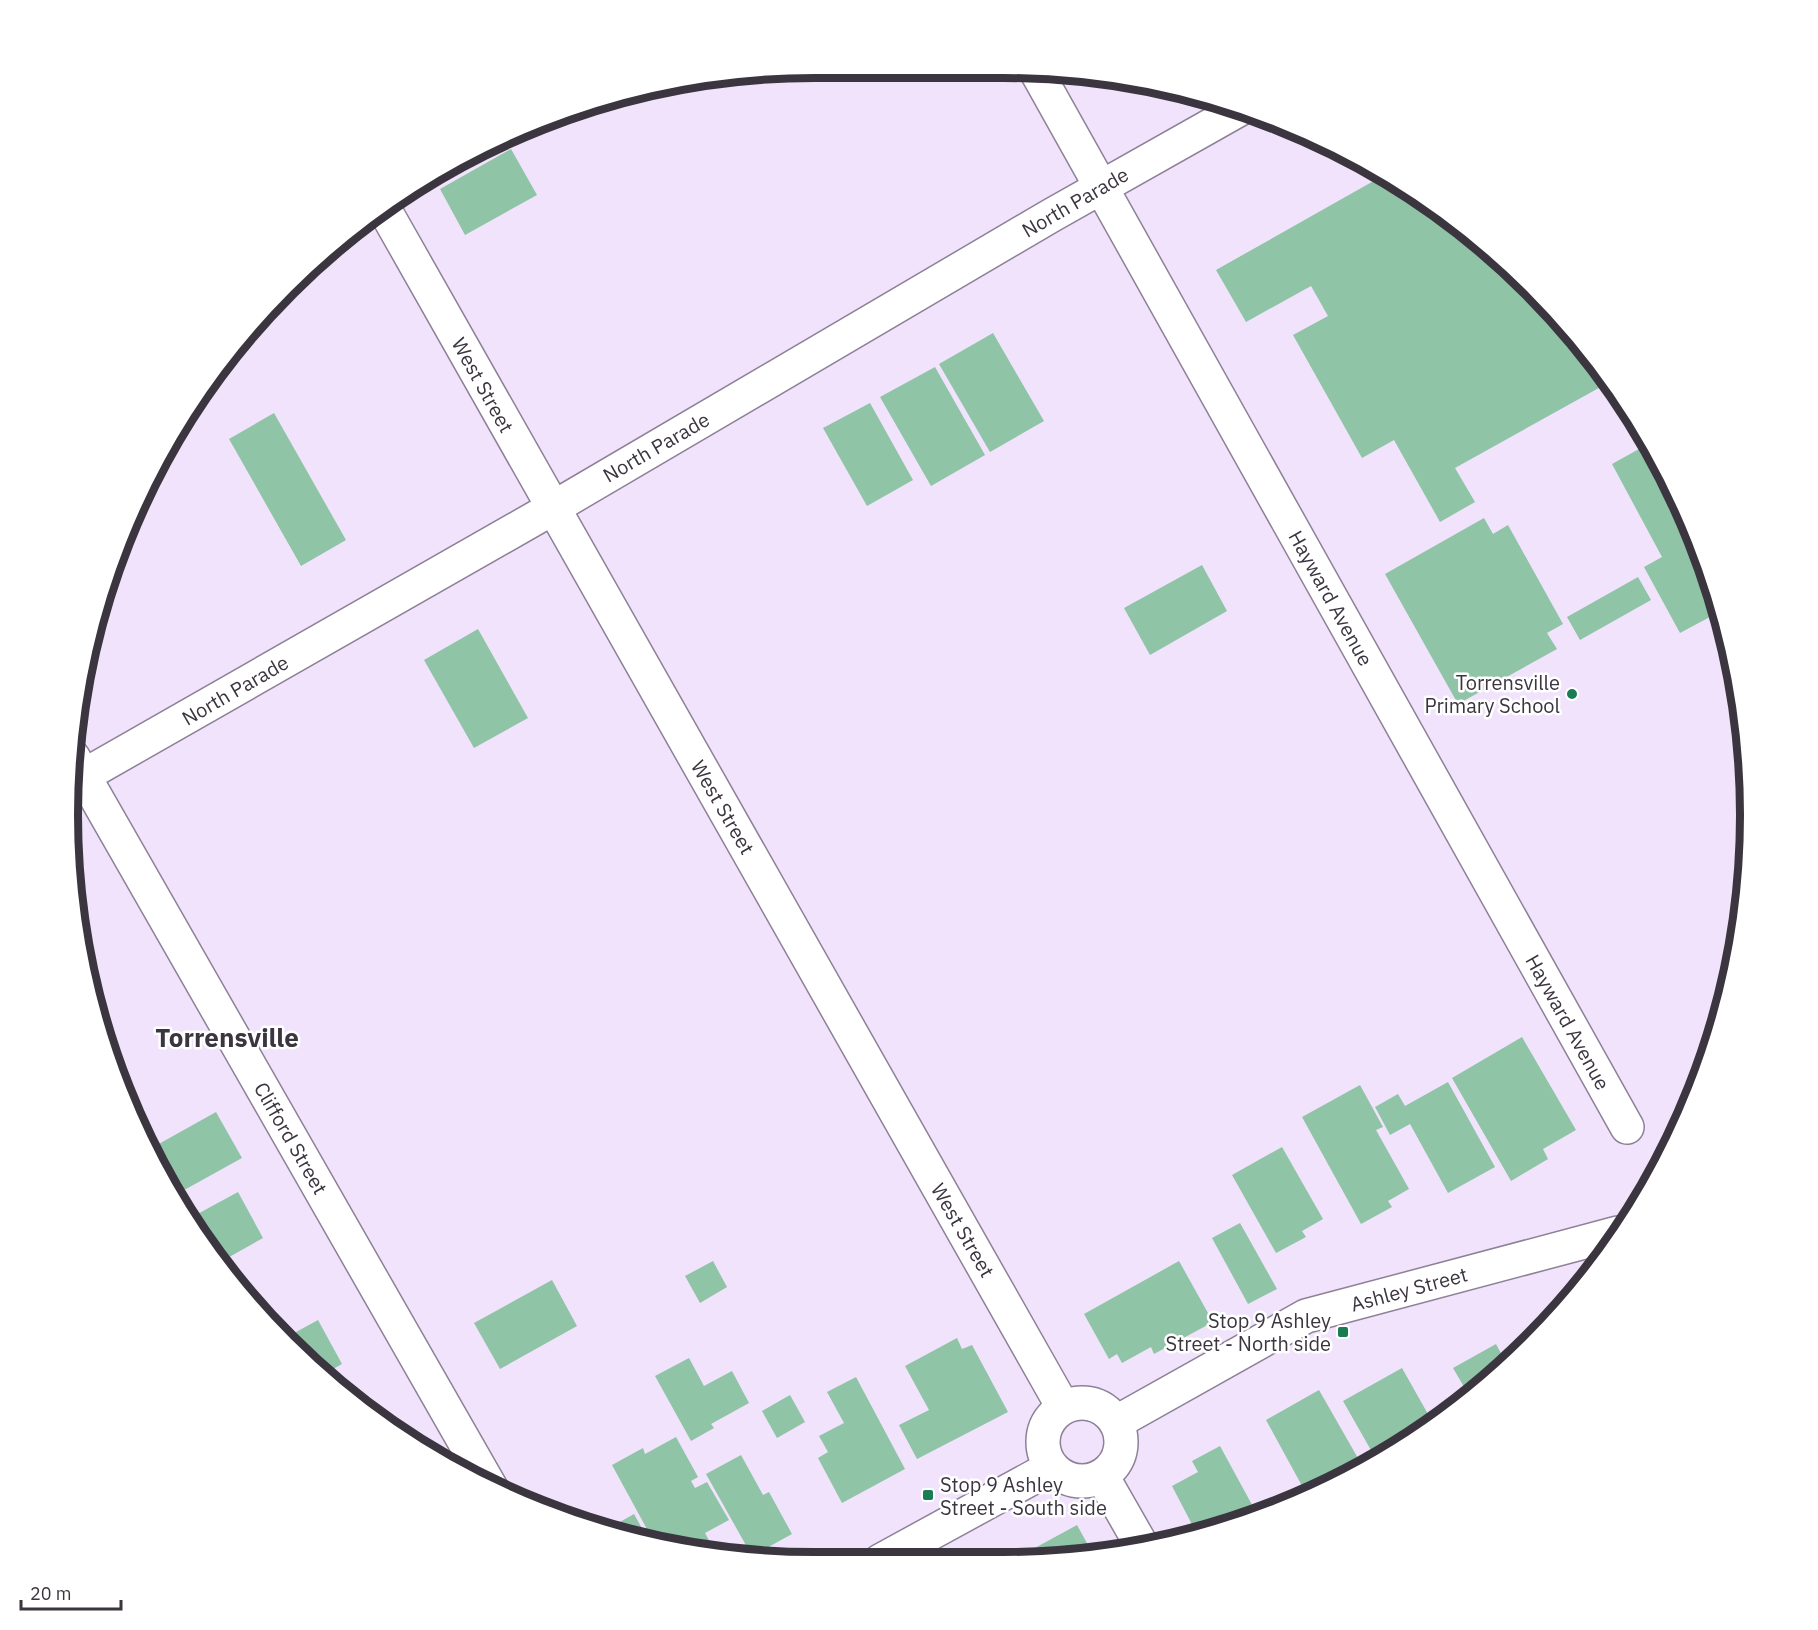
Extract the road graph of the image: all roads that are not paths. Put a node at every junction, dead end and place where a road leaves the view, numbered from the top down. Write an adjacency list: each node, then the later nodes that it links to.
1 (1041, 80): 3 (street, Hayward Avenue)
2 (1231, 114): 3 (street, North Parade)
3 (1102, 186): 5 (street, North Parade); 8 (street, Hayward Avenue)
4 (388, 215): 5 (street, West Street)
5 (553, 507): 6 (street, North Parade); 10 (street, West Street)
6 (80, 770)
7 (80, 778): 13 (street, Clifford Street)
8 (1627, 1127)
9 (1608, 1236): 11 (street, Ashley Street)
10 (1063, 1407): 11 (street); 12 (street)
11 (1117, 1422): 14 (street)
12 (1052, 1467): 14 (street); 16 (street)
13 (482, 1472)
14 (1102, 1476): 15 (street)
15 (1138, 1539)
16 (896, 1552)

